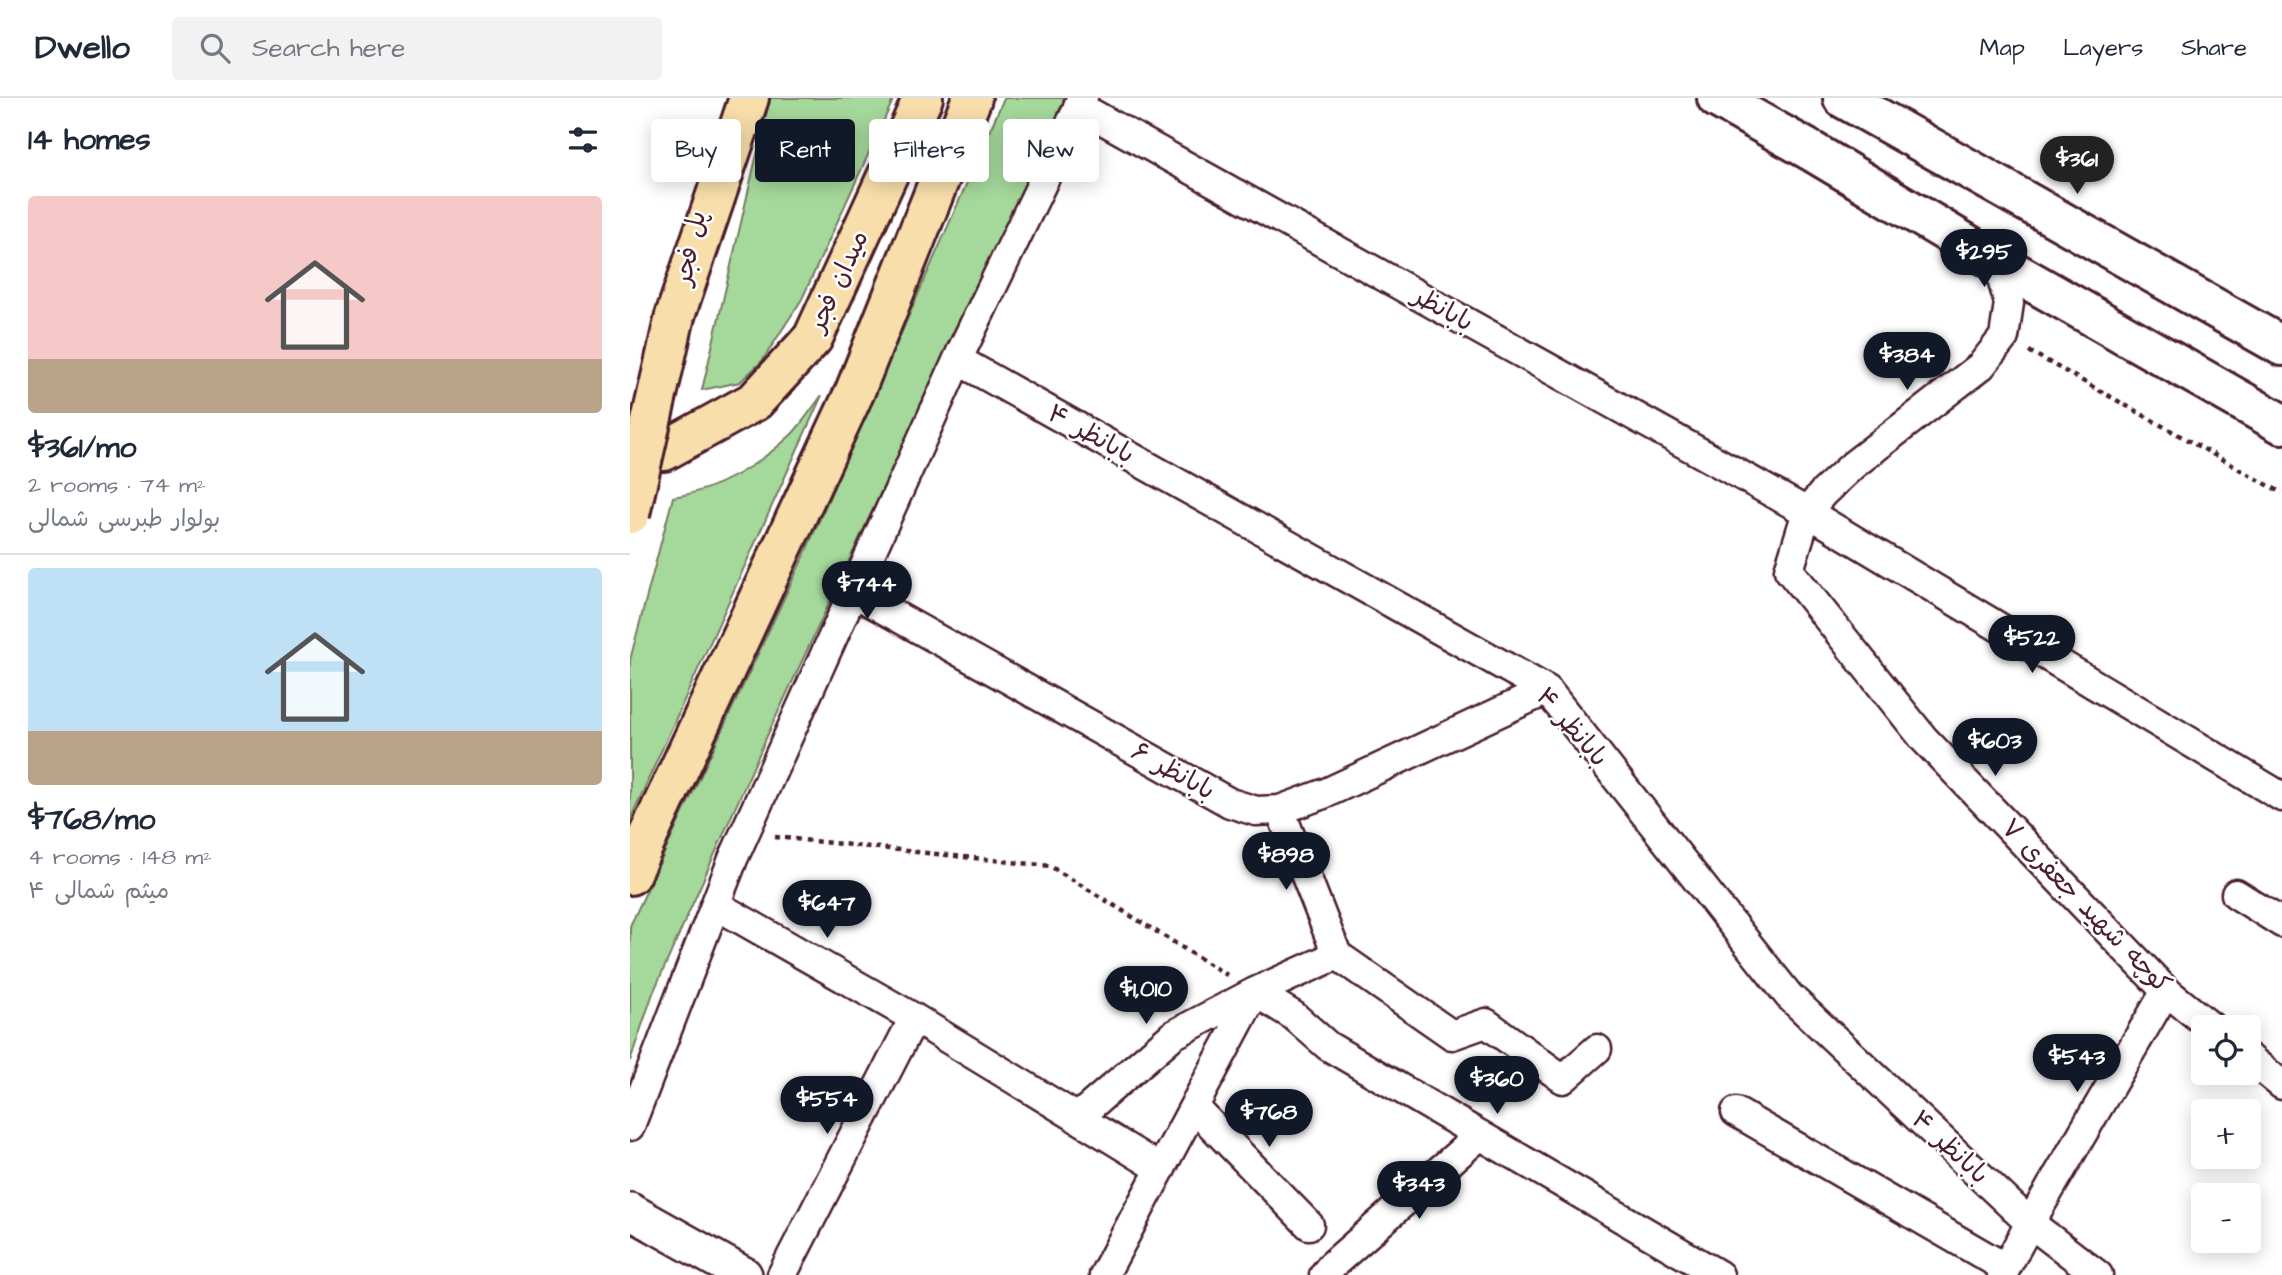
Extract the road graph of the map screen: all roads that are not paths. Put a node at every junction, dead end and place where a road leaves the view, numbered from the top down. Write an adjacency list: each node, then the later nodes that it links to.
1 (723, 98): 9 (main road, پل فجر)
2 (749, 98): 9 (main road)
3 (923, 98): 13 (main road, میدان فجر)
4 (972, 98): 20 (main road)
5 (1717, 98): 8 (main road)
6 (1843, 98): 10 (main road)
7 (1081, 102): 11 (street); 14 (street, بابانظر)
8 (1997, 262): 12 (main road); 14 (street)
9 (675, 316): 15 (main road, bridge)
10 (2282, 345)
11 (958, 360): 16 (street); 17 (street, بابانظر ۴)
12 (2282, 424)
13 (630, 452)
14 (1807, 512): 18 (street, بابانظر); 25 (street, کوچه شهید جعفری ۷)
15 (630, 514)
16 (853, 592): 19 (street, بابانظر ۶); 22 (street)
17 (1546, 690): 19 (street, بابانظر ۶); 39 (street, بابانظر ۴)
18 (2282, 797)
19 (1280, 810): 24 (street)
20 (630, 875)
21 (2236, 894): 23 (street)
22 (716, 905): 28 (street); 35 (street)
23 (2282, 923)
24 (1337, 955): 26 (street); 29 (street)
25 (2166, 991): 27 (street, کوچه شهید جعفری ۷); 39 (street)
26 (1255, 992): 32 (street); 34 (street); 36 (street)
27 (2196, 1015)
28 (914, 1018): 34 (street); 43 (street)
29 (1597, 1049)
30 (2261, 1068): 31 (street)
31 (2282, 1085)
32 (1194, 1107): 37 (street); 40 (street)
33 (1736, 1112): 41 (street)
34 (1077, 1118): 37 (street)
35 (630, 1126)
36 (1480, 1135): 45 (street); 46 (street)
37 (1161, 1169): 44 (street)
38 (630, 1211): 42 (street)
39 (2030, 1223): 41 (street); 47 (street, بابانظر ۴)
40 (1309, 1225)
41 (2004, 1272)
42 (744, 1275)
43 (782, 1275)
44 (1104, 1275)
45 (1324, 1275)
46 (1719, 1275)
47 (2098, 1275)

